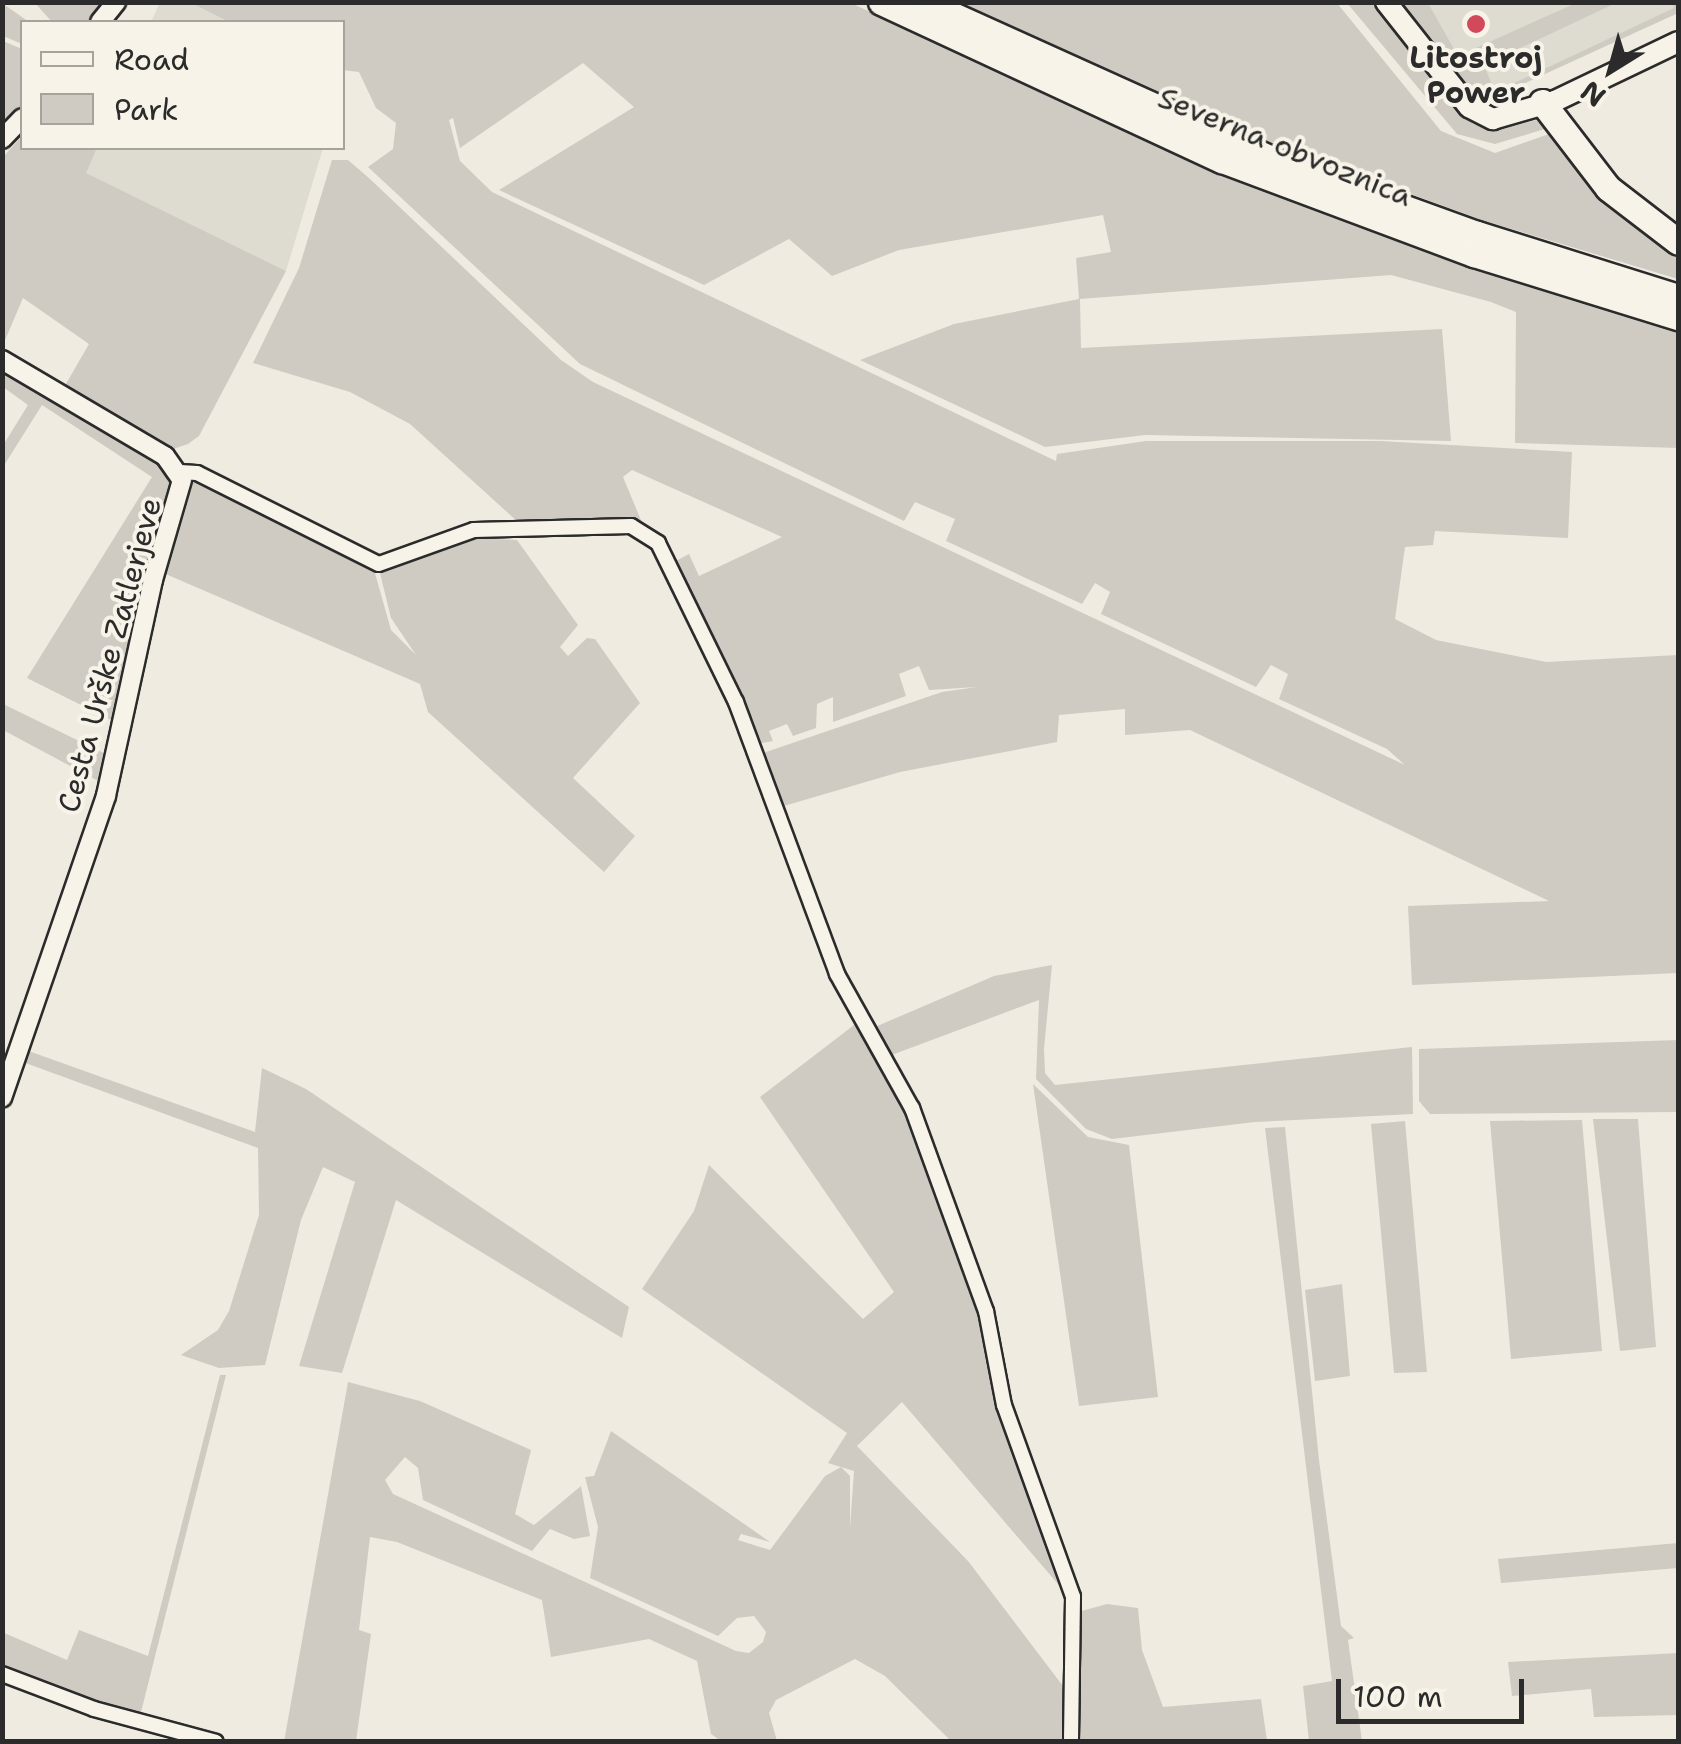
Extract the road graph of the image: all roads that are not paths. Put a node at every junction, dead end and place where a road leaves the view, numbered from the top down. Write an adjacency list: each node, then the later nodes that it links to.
1 (881, 2): 12 (highway, Severna obvoznica)
2 (924, 2): 11 (highway, Severna obvoznica)
3 (1386, 2): 7 (main road)
4 (1678, 30): 6 (main road)
5 (1678, 42): 6 (main road)
6 (1619, 64): 7 (main road)
7 (1542, 102): 10 (highway)
8 (20, 120): 9 (street)
9 (2, 139)
10 (1678, 242)
11 (1678, 297)
12 (1678, 317)
13 (2, 360): 14 (street)
14 (180, 472): 15 (street, Cesta Urške Zatlerjeve); 18 (street, Cesta Urške Zatlerjeve)
15 (2, 1098)
16 (2, 1674): 17 (street)
17 (216, 1742)
18 (1071, 1742)

